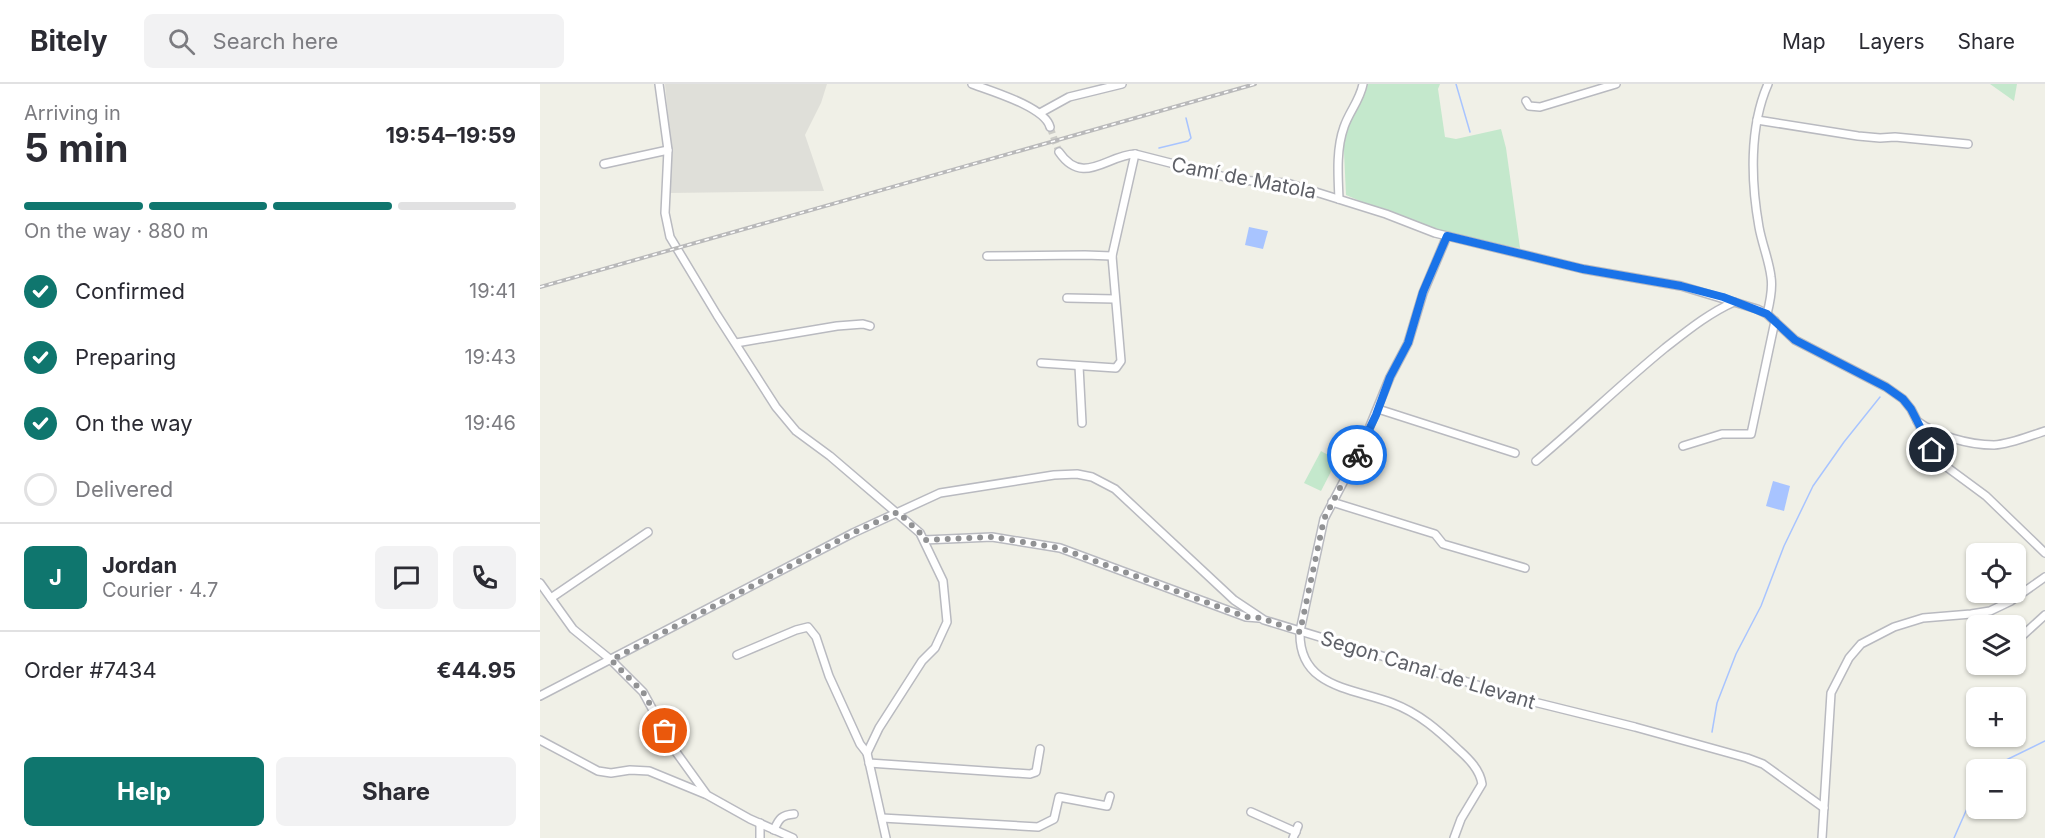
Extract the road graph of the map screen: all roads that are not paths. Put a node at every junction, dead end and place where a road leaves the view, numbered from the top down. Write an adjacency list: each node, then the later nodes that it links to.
1 (659, 84): 12 (street)
2 (972, 84): 8 (street)
3 (1122, 84): 8 (street)
4 (1363, 84): 16 (street)
5 (1616, 84): 7 (street)
6 (1768, 84): 9 (street)
7 (1526, 101)
8 (1040, 113): 10 (street)
9 (1757, 120): 11 (street); 23 (street)
10 (1050, 127)
11 (1968, 144)
12 (668, 150): 15 (street); 26 (street)
13 (1059, 152): 14 (street)
14 (1135, 154): 16 (street, Camí de Matola); 19 (street)
15 (604, 164)
16 (1339, 198): 17 (street, Camí de Matola)
17 (1447, 236): 22 (street, Camí de Matola); 29 (street)
18 (987, 256): 19 (street)
19 (1112, 256): 21 (street)
20 (1068, 298): 21 (street)
21 (1116, 299): 28 (street)
22 (1734, 302): 23 (street, Camí de Matola); 35 (street)
23 (1767, 314): 24 (street, Camí de Matola)
24 (1775, 321): 30 (street, Camí de Matola); 33 (street)
25 (870, 326): 26 (street)
26 (736, 343): 37 (street)
27 (1041, 363): 28 (street)
28 (1079, 366): 31 (street)
29 (1378, 409): 34 (street); 36 (street)
30 (1915, 420): 32 (street); 40 (street, Camí de Matola)
31 (1083, 423)
32 (2045, 431)
33 (1683, 446)
34 (1515, 453)
35 (1536, 461)
36 (1332, 502): 41 (street); 47 (street)
37 (898, 512): 39 (street); 46 (street, Segon Canal de Llevant); 50 (street, Segon Canal de Llevant)
38 (648, 532): 44 (street)
39 (924, 540): 46 (street); 54 (street)
40 (2045, 554)
41 (1525, 568)
42 (2045, 577): 58 (street)
43 (540, 583): 44 (street)
44 (551, 598): 50 (street)
45 (2045, 615): 48 (street)
46 (1261, 618): 47 (street, Segon Canal de Llevant)
47 (1300, 632): 58 (street, Segon Canal de Llevant); 68 (street)
48 (2026, 632)
49 (737, 655): 54 (street)
50 (611, 660): 51 (street, Segon Canal de Llevant); 56 (street)
51 (540, 696)
52 (540, 740): 56 (street)
53 (1040, 749): 55 (street)
54 (867, 753): 55 (street)
55 (869, 763): 61 (street)
56 (707, 795): 62 (street)
57 (1110, 795): 61 (street)
58 (1824, 808): 69 (street)
59 (1251, 812): 64 (street)
60 (794, 814): 63 (street)
61 (882, 818): 67 (street)
62 (760, 823): 63 (street); 65 (street)
63 (774, 830): 66 (street)
64 (1296, 832)
65 (759, 838)
66 (793, 838)
67 (886, 838)
68 (1454, 838)
69 (1822, 838)

